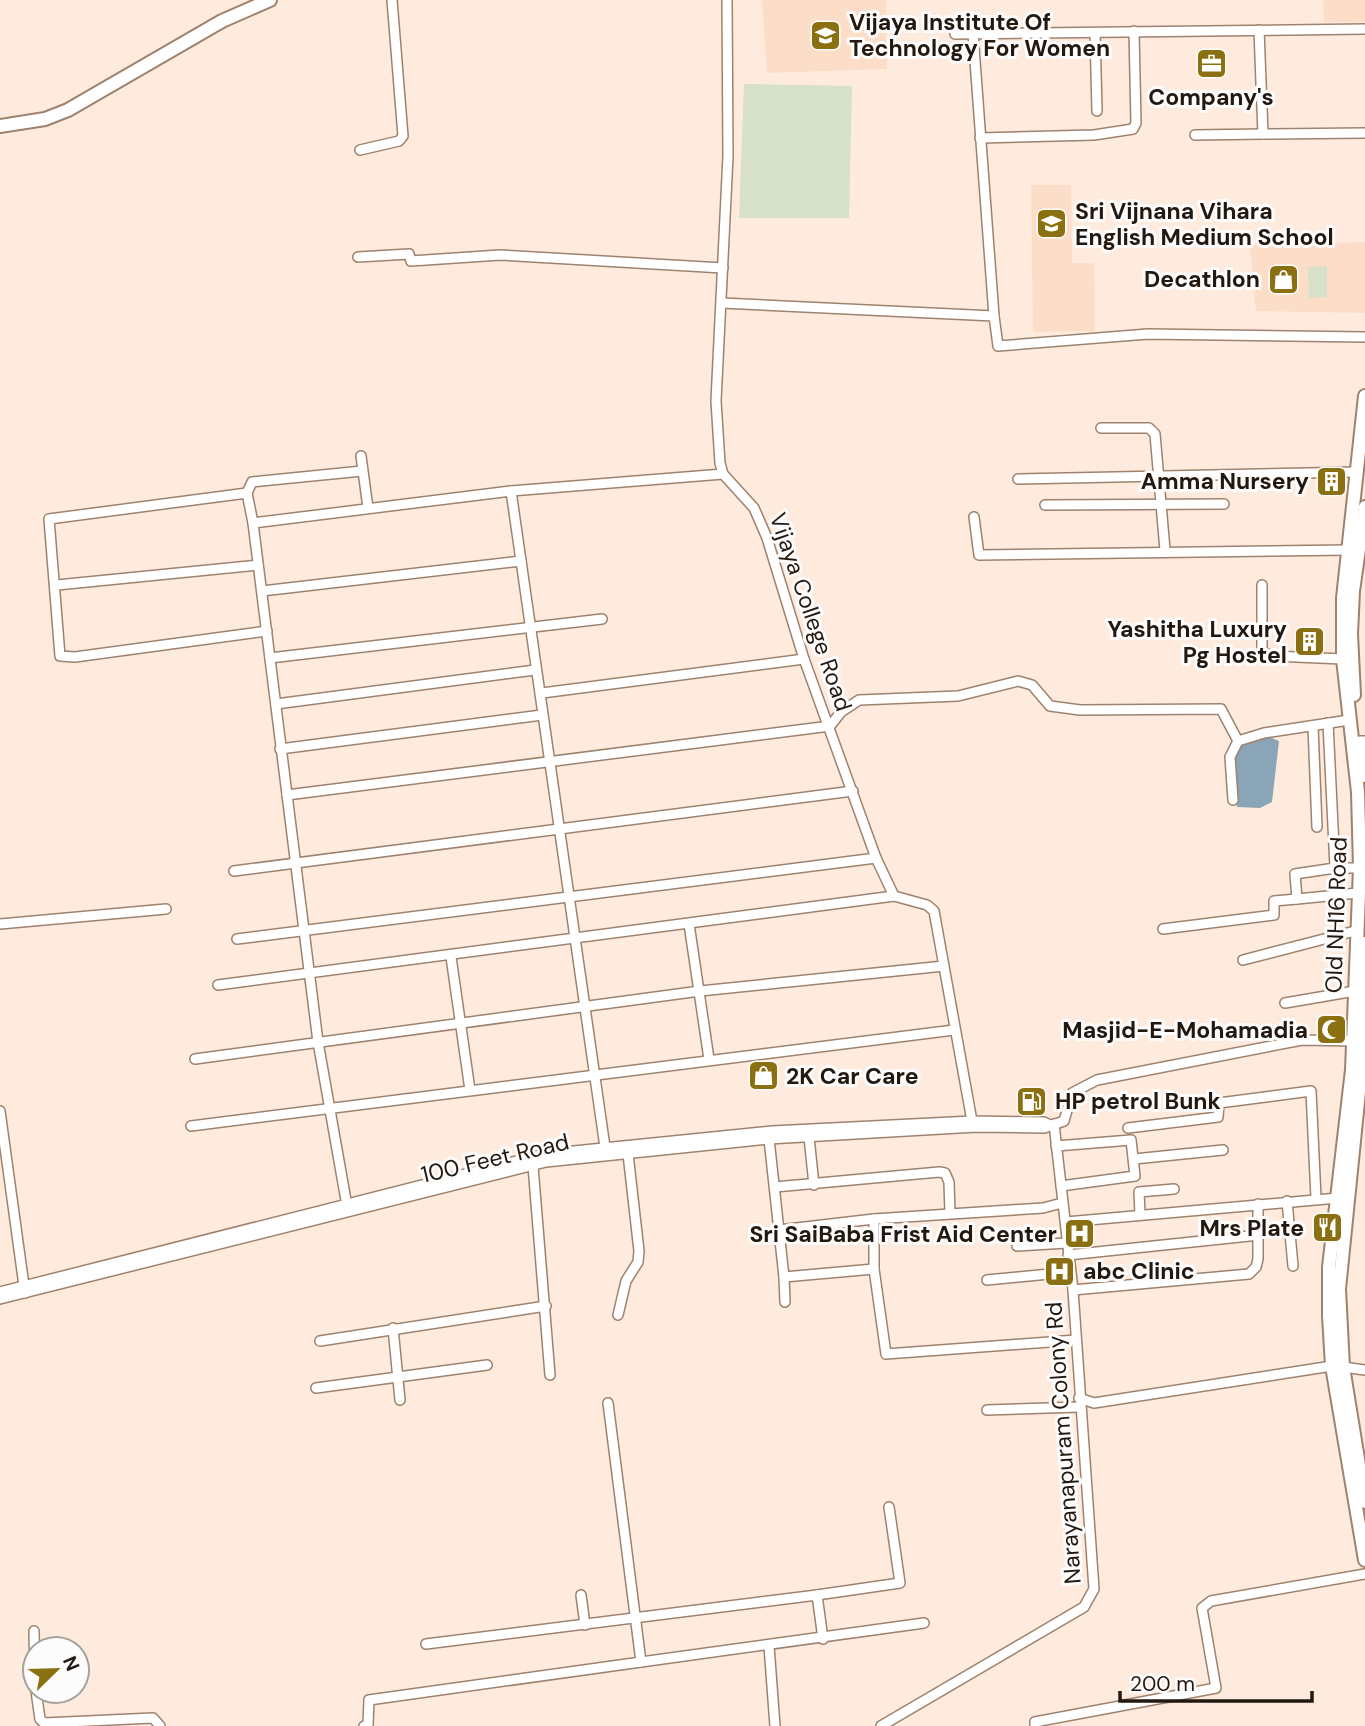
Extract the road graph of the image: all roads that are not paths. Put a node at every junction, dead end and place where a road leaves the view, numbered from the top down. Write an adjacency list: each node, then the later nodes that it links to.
1 (270, 0): 11 (main road)
2 (392, 0): 16 (street)
3 (727, 0): 18 (street)
4 (1365, 29): 5 (street)
5 (1259, 30): 6 (street); 13 (street)
6 (1133, 31): 7 (street); 15 (street)
7 (1096, 33): 9 (street); 10 (street)
8 (955, 34): 9 (street)
9 (973, 34): 15 (street)
10 (1097, 111)
11 (0, 126)
12 (1365, 133): 13 (street)
13 (1263, 134): 14 (street)
14 (1195, 135)
15 (980, 138): 20 (street)
16 (360, 150)
17 (358, 257): 18 (street)
18 (723, 268): 19 (street)
19 (722, 303): 20 (street); 27 (street)
20 (994, 316): 21 (street)
21 (1365, 337)
22 (1365, 396): 26 (main road, Old NH16 Road)
23 (1101, 428): 28 (street)
24 (361, 456): 25 (street)
25 (362, 471): 31 (street); 36 (street)
26 (1357, 472): 28 (street); 41 (main road, Old NH16 Road)
27 (723, 474): 30 (street); 51 (street, Vijaya College Road)
28 (1159, 476): 29 (street); 32 (street)
29 (1018, 479)
30 (510, 491): 36 (street); 42 (street)
31 (247, 493): 39 (street); 44 (street)
32 (1162, 503): 33 (street); 34 (street); 40 (street)
33 (1224, 504)
34 (1045, 505)
35 (1365, 507): 38 (main road)
36 (368, 508): 39 (street)
37 (974, 517): 40 (street)
38 (1364, 521): 62 (main road)
39 (253, 523): 43 (street)
40 (1165, 550): 41 (street)
41 (1348, 550): 52 (main road, Old NH16 Road)
42 (521, 561): 46 (street); 48 (street)
43 (258, 565): 44 (street); 46 (street)
44 (57, 585): 49 (street)
45 (1262, 585): 52 (street)
46 (262, 592): 49 (street)
47 (602, 619): 48 (street)
48 (529, 626): 50 (street); 53 (street)
49 (267, 631): 50 (street)
50 (270, 658): 55 (street)
51 (804, 659): 54 (street); 59 (street, Vijaya College Road)
52 (1343, 659): 57 (main road, Old NH16 Road)
53 (535, 670): 54 (street); 55 (street)
54 (542, 693): 56 (street)
55 (276, 704): 63 (street)
56 (542, 715): 63 (street); 64 (street)
57 (1349, 720): 58 (street); 74 (main road, Old NH16 Road)
58 (1328, 723): 60 (street); 73 (street)
59 (830, 726): 61 (street); 64 (street); 66 (street, Vijaya College Road)
60 (1313, 726): 61 (street); 69 (street)
61 (1238, 741): 68 (street)
62 (1362, 741): 65 (main road)
63 (280, 749): 67 (street)
64 (549, 761): 67 (street); 70 (street)
65 (1365, 776)
66 (853, 791): 70 (street); 71 (street, Vijaya College Road)
67 (287, 795): 72 (street)
68 (1233, 800)
69 (1317, 827)
70 (558, 828): 72 (street); 78 (street)
71 (876, 858): 77 (street, Vijaya College Road); 78 (street)
72 (295, 864): 75 (street); 84 (street)
73 (1335, 867): 74 (street); 79 (street)
74 (1360, 868): 76 (main road, Old NH16 Road)
75 (234, 872)
76 (1358, 893): 79 (street); 85 (main road, Old NH16 Road)
77 (894, 897): 82 (street); 91 (street)
78 (568, 899): 84 (street); 87 (street)
79 (1297, 899): 83 (street)
80 (166, 909): 81 (street)
81 (0, 924)
82 (689, 925): 87 (street); 94 (street)
83 (1163, 929)
84 (304, 931): 86 (street); 92 (street)
85 (1355, 931): 90 (street); 95 (main road, Old NH16 Road)
86 (237, 939)
87 (575, 940): 89 (street); 97 (street)
88 (1365, 943): 95 (main road, Old NH16 Road)
89 (451, 957): 92 (street); 98 (street)
90 (1243, 960)
91 (944, 966): 94 (street); 99 (street)
92 (310, 971): 93 (street); 100 (street)
93 (219, 985)
94 (700, 991): 97 (street); 103 (street)
95 (1361, 992): 96 (street); 101 (main road, Old NH16 Road)
96 (1285, 1003)
97 (586, 1009): 98 (street); 104 (street)
98 (460, 1025): 100 (street); 105 (street)
99 (954, 1030): 103 (street); 108 (street)
100 (318, 1042): 102 (street); 106 (street)
101 (1358, 1042): 109 (street); 126 (main road, Old NH16 Road); 156 (main road, Old NH16 Road)
102 (195, 1059)
103 (709, 1059): 104 (street)
104 (596, 1075): 105 (street); 116 (street)
105 (470, 1090): 106 (street)
106 (328, 1110): 110 (street); 130 (street)
107 (0, 1111): 120 (street)
108 (972, 1121): 109 (street, 100 Feet Road); 116 (street, 100 Feet Road)
109 (1052, 1124): 112 (street, 100 Feet Road); 114 (street, Narayanapuram Colony Rd)
110 (191, 1126)
111 (1128, 1128): 125 (street)
112 (809, 1137): 113 (street, 100 Feet Road); 121 (street)
113 (769, 1139): 117 (street, 100 Feet Road); 123 (street)
114 (1056, 1146): 118 (street); 122 (street, Narayanapuram Colony Rd)
115 (1223, 1150): 118 (street)
116 (606, 1152): 117 (street, 100 Feet Road); 119 (street, 100 Feet Road); 130 (street, 100 Feet Road)
117 (628, 1154): 151 (street)
118 (1134, 1159): 122 (street)
119 (533, 1166): 146 (street, 100 Feet Road); 150 (street)
120 (4, 1172): 146 (street)
121 (814, 1185): 123 (street); 131 (street)
122 (1061, 1186): 128 (street, Narayanapuram Colony Rd)
123 (775, 1187): 135 (street)
124 (1174, 1189): 132 (street)
125 (1316, 1198): 126 (street); 127 (street)
126 (1338, 1198): 156 (main road, Old NH16 Road)
127 (1287, 1201): 129 (street); 140 (street)
128 (1062, 1203): 131 (street); 134 (street, Narayanapuram Colony Rd)
129 (1258, 1204): 132 (street); 136 (street)
130 (347, 1206): 146 (street, 100 Feet Road)
131 (950, 1213): 133 (street)
132 (1140, 1214): 134 (street)
133 (874, 1219): 135 (street); 141 (street)
134 (1066, 1222): 137 (street, Narayanapuram Colony Rd)
135 (779, 1230): 143 (street)
136 (1258, 1235): 139 (street); 145 (street)
137 (1067, 1243): 138 (street); 139 (street, Narayanapuram Colony Rd)
138 (1017, 1246)
139 (1068, 1255): 142 (street, Narayanapuram Colony Rd)
140 (1293, 1266)
141 (874, 1269): 143 (street); 153 (street)
142 (1070, 1272): 144 (street); 145 (street, Narayanapuram Colony Rd)
143 (784, 1277): 149 (street)
144 (987, 1280)
145 (1073, 1290): 153 (street, Narayanapuram Colony Rd)
146 (25, 1291): 147 (street, 100 Feet Road); 148 (street, 100 Feet Road)
147 (0, 1292)
148 (0, 1299)
149 (785, 1302)
150 (546, 1306): 152 (street); 158 (street)
151 (618, 1315)
152 (393, 1328): 154 (street); 159 (street)
153 (1076, 1339): 163 (street, Narayanapuram Colony Rd)
154 (320, 1341)
155 (487, 1365): 159 (street)
156 (1337, 1367): 157 (street); 163 (street); 165 (main road, Old NH16 Road); 167 (main road, Old NH16 Road)
157 (1365, 1370)
158 (551, 1375)
159 (397, 1377): 160 (street); 161 (street)
160 (316, 1388)
161 (400, 1400)
162 (608, 1403): 171 (street)
163 (1079, 1406): 164 (street); 184 (street, Narayanapuram Colony Rd)
164 (987, 1410)
165 (1365, 1502)
166 (889, 1507): 170 (street)
167 (1365, 1560)
168 (1365, 1574): 185 (street)
169 (581, 1595): 173 (street)
170 (817, 1595): 171 (street); 176 (street)
171 (635, 1618): 173 (street); 179 (street)
172 (924, 1623): 176 (street)
173 (585, 1625): 177 (street)
174 (34, 1631): 175 (street)
175 (34, 1635)
176 (822, 1639): 178 (street)
177 (426, 1644)
178 (769, 1646): 179 (street); 183 (street)
179 (641, 1662): 182 (street)
180 (38, 1705): 181 (street)
181 (160, 1726)
182 (364, 1726)
183 (775, 1726)
184 (881, 1726)
185 (1035, 1726)

